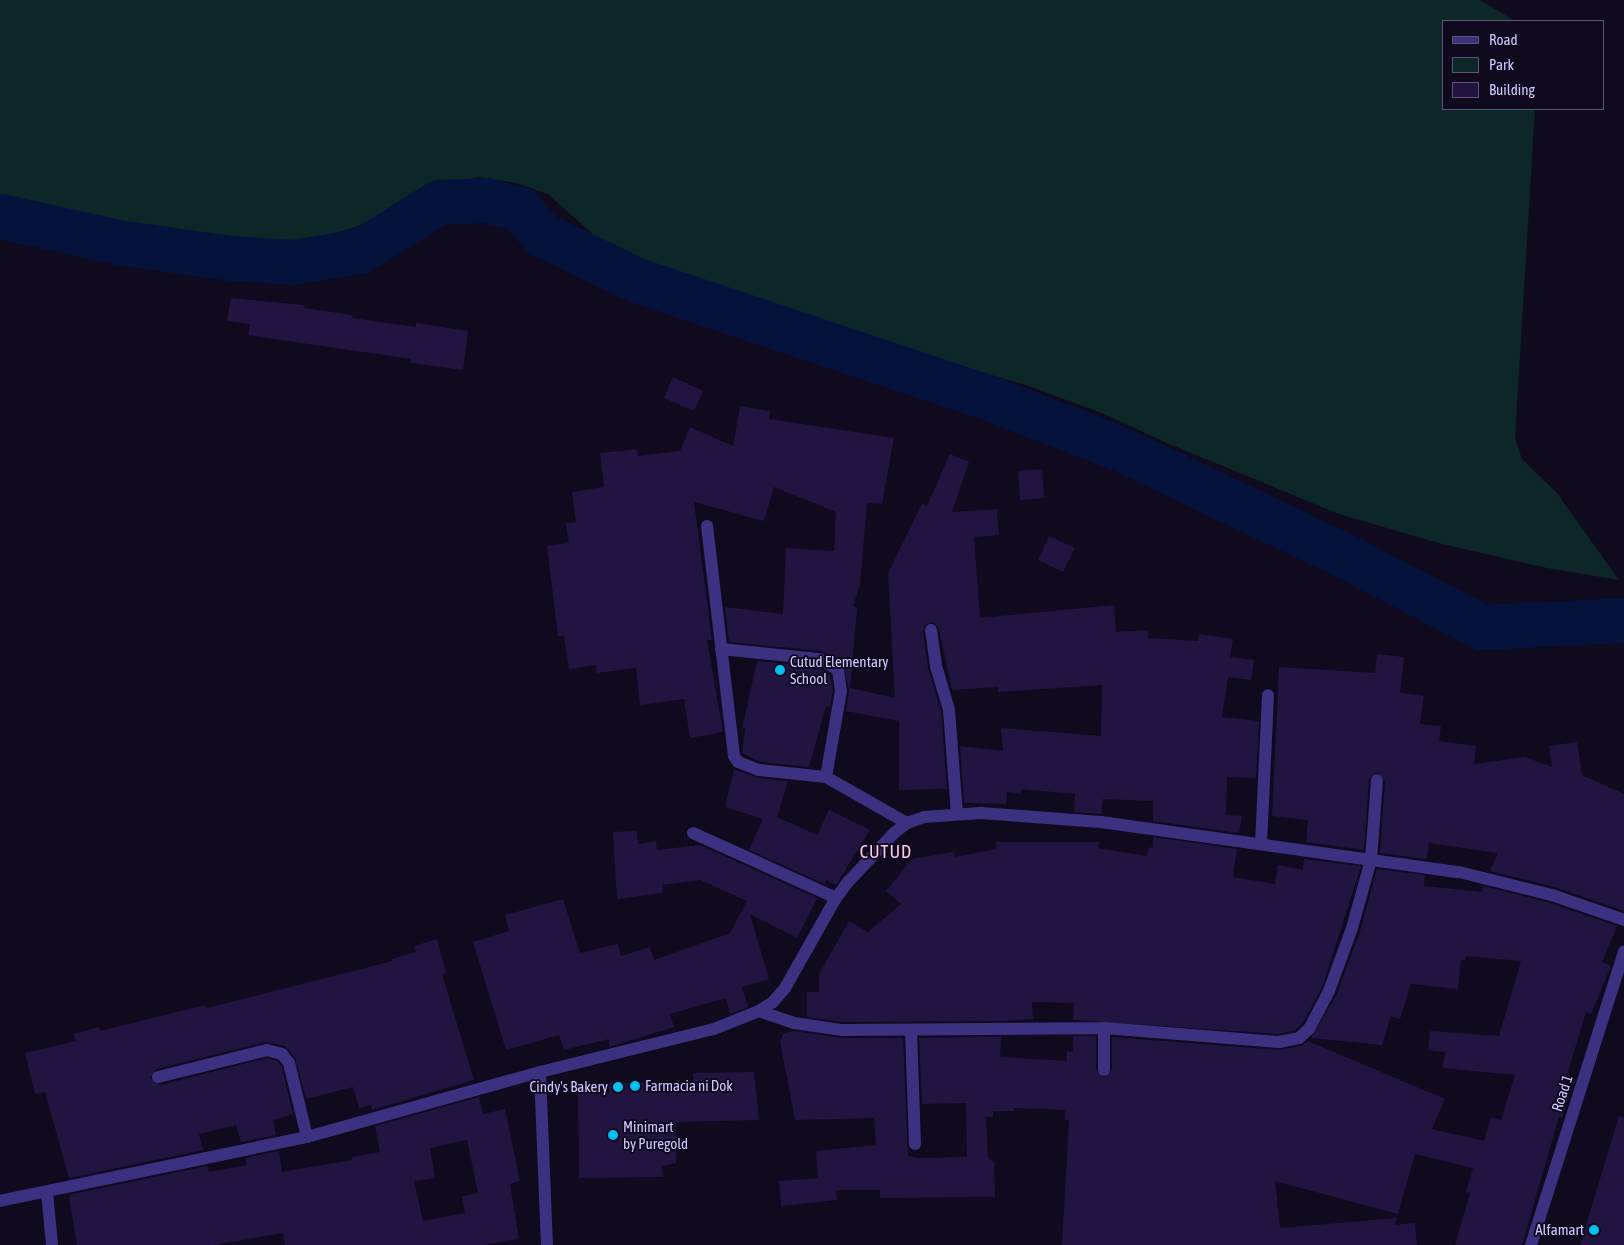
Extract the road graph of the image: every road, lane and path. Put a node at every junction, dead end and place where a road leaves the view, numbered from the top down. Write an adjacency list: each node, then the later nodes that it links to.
1 (708, 526): 3 (street)
2 (931, 630): 7 (street)
3 (721, 649): 5 (street); 5 (street)
4 (1268, 696): 10 (street)
5 (826, 778): 8 (street)
6 (1377, 780): 11 (street)
7 (957, 813): 8 (street); 10 (street)
8 (907, 823): 12 (street)
9 (693, 833): 12 (street)
10 (1261, 844): 11 (street)
11 (1371, 860): 13 (street); 16 (street)
12 (836, 898): 15 (street)
13 (1624, 920)
14 (1624, 951): 27 (street, Road 1)
15 (759, 1011): 17 (street); 19 (street)
16 (1104, 1028): 17 (street); 18 (street)
17 (911, 1030): 22 (street)
18 (1104, 1070)
19 (540, 1072): 21 (street); 26 (street)
20 (158, 1077): 21 (street)
21 (307, 1137): 23 (street)
22 (914, 1144)
23 (47, 1192): 24 (street); 25 (street)
24 (0, 1202)
25 (52, 1245)
26 (547, 1245)
27 (1531, 1245)

